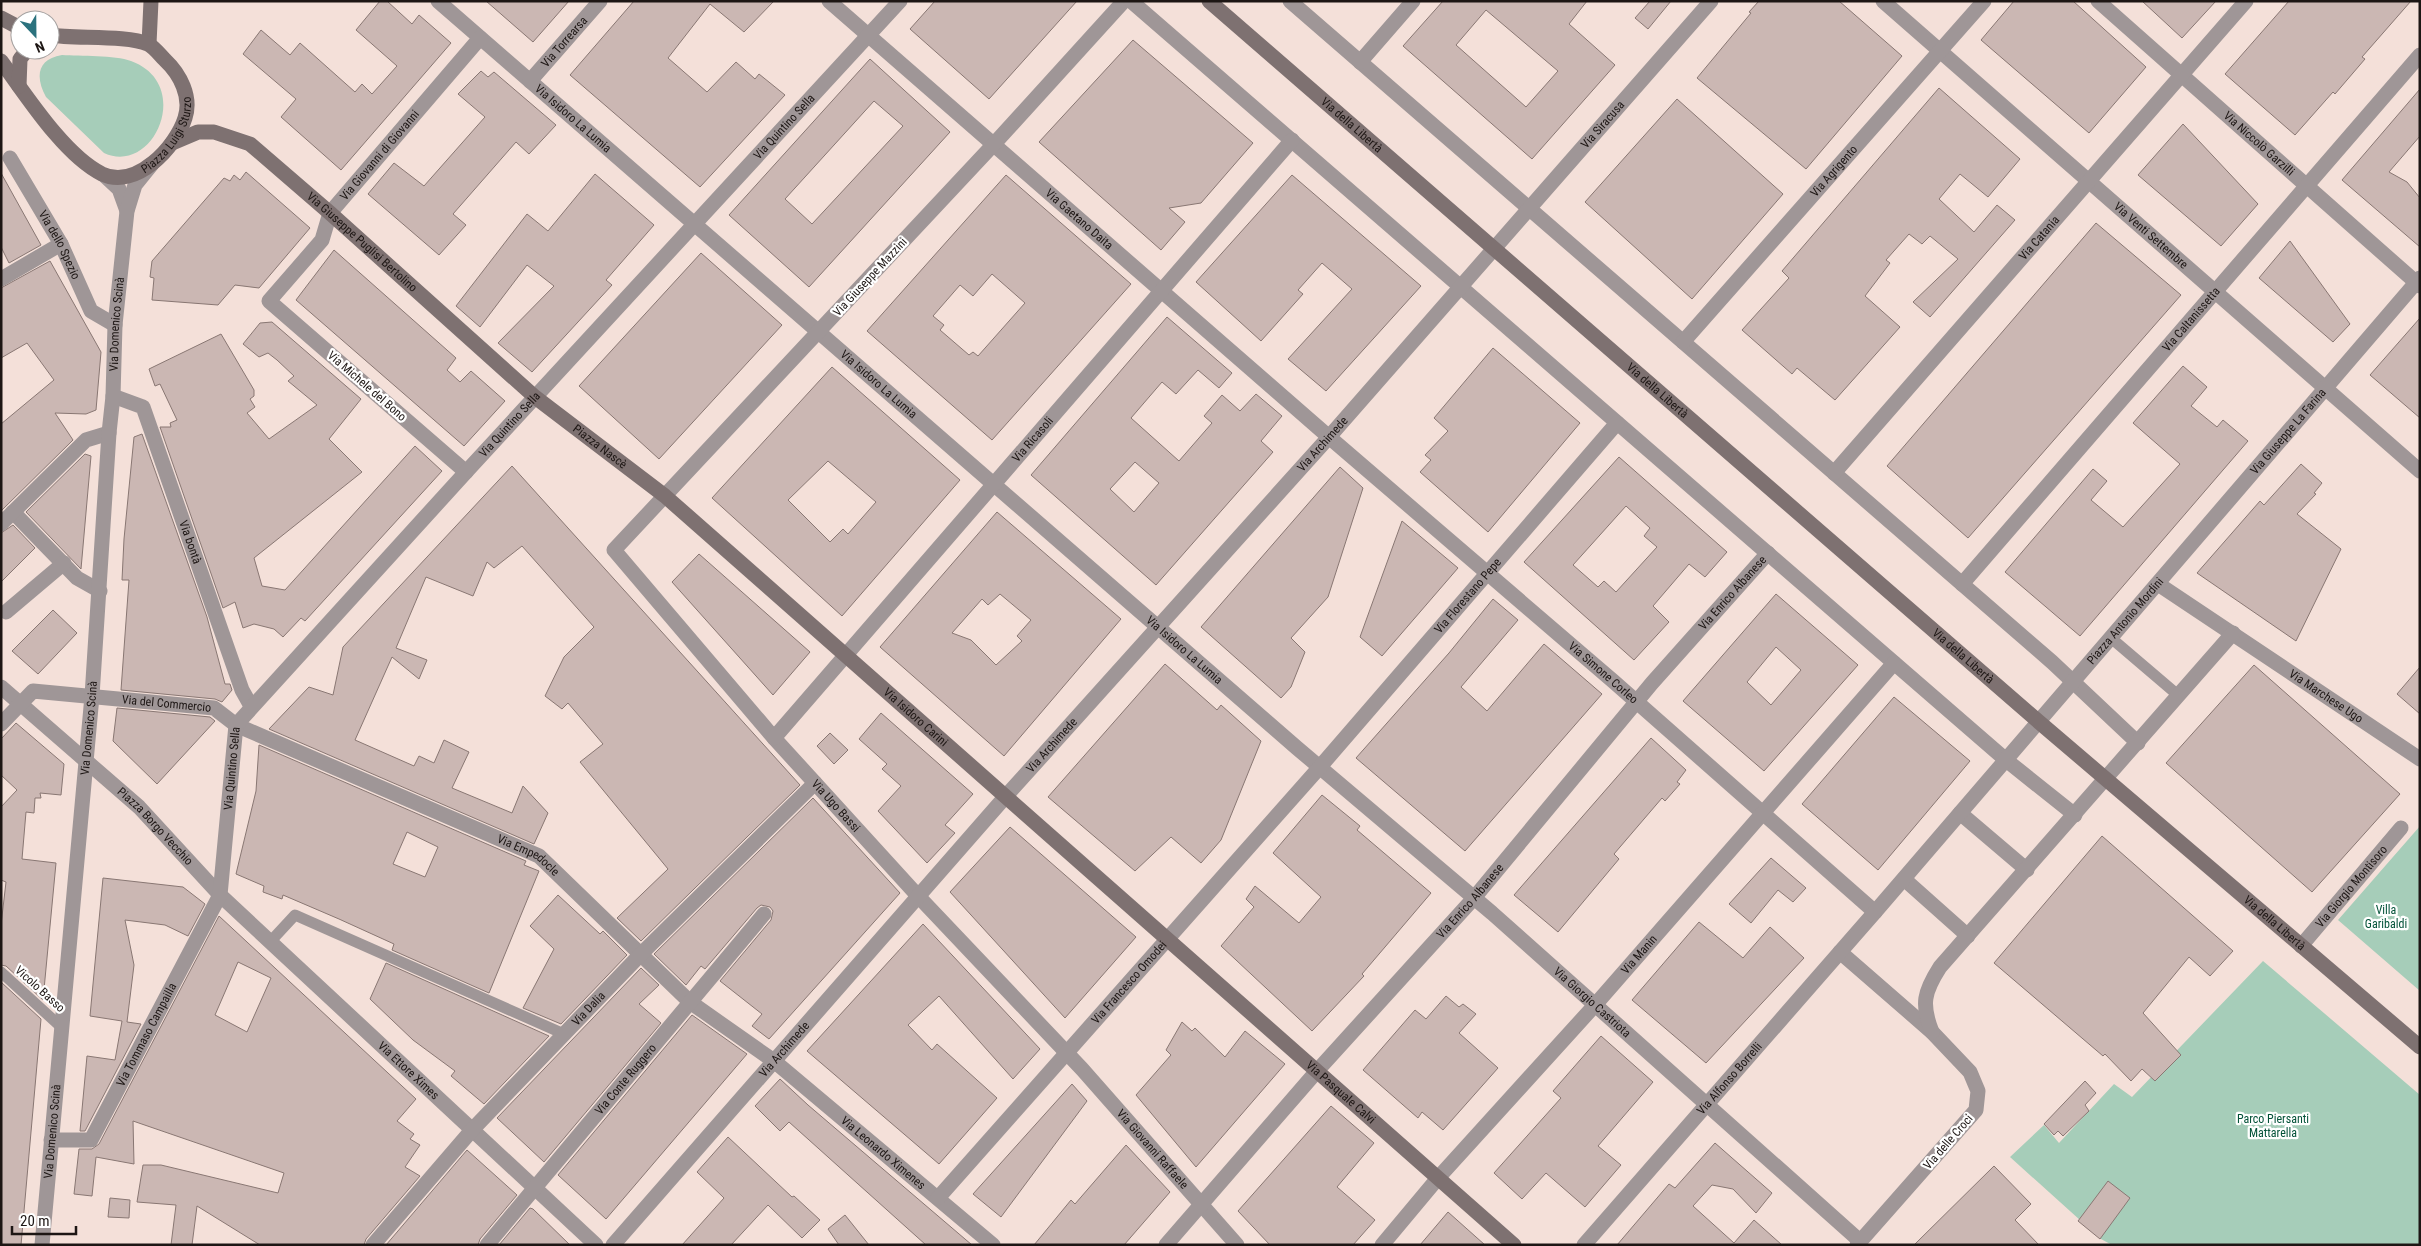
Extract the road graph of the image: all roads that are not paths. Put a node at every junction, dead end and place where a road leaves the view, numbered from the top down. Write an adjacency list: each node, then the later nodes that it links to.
1 (151, 1): 19 (street)
2 (438, 1): 18 (street, Via Isidoro La Lumia)
3 (600, 1): 27 (street, Via Torrearsa)
4 (829, 1): 16 (street, Via Gaetano Daita)
5 (900, 1): 16 (street, Via Quintino Sella)
6 (1124, 1): 31 (street, Via Giuseppe Mazzini)
7 (1131, 1): 29 (street)
8 (1209, 1): 42 (street, Via della Libertà)
9 (1290, 1): 24 (street)
10 (1413, 1): 24 (street)
11 (1712, 1): 37 (street, Via Siracusa)
12 (1882, 1): 20 (street, Via Venti Settembre)
13 (1984, 1): 20 (street, Via Agrigento)
14 (2098, 1): 26 (street, Via Niccolò Garzilli)
15 (2246, 1): 26 (street, Via Catania)
16 (869, 35): 31 (street, Via Gaetano Daita); 40 (street, Via Quintino Sella)
17 (60, 36): 19 (street)
18 (480, 38): 27 (street, Via Isidoro La Lumia); 39 (street, Via Giovanni di Giovanni)
19 (149, 44): 30 (street, Piazza Luigi Sturzo)
20 (1940, 51): 35 (street, Via Venti Settembre); 51 (street, Via Agrigento)
21 (2420, 55): 36 (street, Via Caltanissetta)
22 (20, 60): 28 (street)
23 (1, 61): 28 (street)
24 (1360, 62): 37 (street)
25 (1, 74): 28 (street)
26 (2181, 75): 35 (street, Via Catania); 36 (street, Via Niccolò Garzilli)
27 (530, 81): 40 (street, Via Isidoro La Lumia)
28 (22, 92): 34 (street)
29 (1292, 140): 45 (street); 46 (street, Via Ricasoli)
30 (172, 143): 33 (street, Piazza Luigi Sturzo); 39 (street, Via Giuseppe Puglisi Bertolino)
31 (994, 144): 46 (street, Via Gaetano Daita); 50 (street, Via Giuseppe Mazzini)
32 (10, 158): 41 (street, Via dello Spezio)
33 (156, 159): 34 (street, Piazza Luigi Sturzo); 38 (street)
34 (104, 175): 38 (street)
35 (2089, 180): 47 (street, Via Venti Settembre); 60 (street, Via Catania)
36 (2307, 186): 44 (street, Via Niccolò Garzilli); 47 (street, Via Caltanissetta)
37 (1529, 208): 42 (street, Via Siracusa); 51 (street)
38 (127, 211): 49 (street, Via Domenico Scinà)
39 (330, 213): 48 (street, Via Giovanni di Giovanni); 54 (street, Via Giuseppe Puglisi Bertolino)
40 (694, 224): 50 (street, Via Isidoro La Lumia); 54 (street, Via Quintino Sella)
41 (62, 244): 43 (street); 49 (street, Via dello Spezio)
42 (1494, 249): 45 (street, Via Archimede); 85 (street, Via della Libertà)
43 (1, 280)
44 (2419, 282): 52 (street, Via Giuseppe La Farina)
45 (1461, 287): 55 (street); 57 (street, Via Archimede)
46 (1161, 289): 57 (street, Via Gaetano Daita); 61 (street, Via Ricasoli)
47 (2215, 290): 52 (street, Via Venti Settembre); 69 (street, Via Caltanissetta)
48 (269, 301): 59 (street, Via Michele del Bono)
49 (115, 325): 53 (street, Via Domenico Scinà)
50 (819, 332): 61 (street, Via Isidoro La Lumia); 62 (street, Via Giuseppe Mazzini)
51 (1683, 342): 60 (street)
52 (2325, 388): 58 (street, Via Venti Settembre); 70 (street, Via Giuseppe La Farina)
53 (113, 396): 56 (street, Via Domenico Scinà); 84 (street, Via bontà)
54 (535, 397): 59 (street, Via Quintino Sella); 62 (street, Piazza Nascè)
55 (1617, 423): 66 (street); 68 (street, Via Florestano Pepe)
56 (109, 432): 63 (street); 71 (street, Via Domenico Scinà)
57 (1329, 437): 68 (street, Via Simone Corleo); 73 (street, Via Archimede)
58 (2420, 471)
59 (466, 472): 84 (street, Via Quintino Sella)
60 (1834, 473): 69 (street)
61 (993, 484): 73 (street, Via Isidoro La Lumia); 76 (street, Via Ricasoli)
62 (665, 496): 65 (street, Via Giuseppe Mazzini); 76 (street, Via Isidoro Carini)
63 (13, 512): 64 (street); 67 (street)
64 (1, 524)
65 (614, 550): 88 (street, Via Ugo Bassi)
66 (1768, 553): 77 (street); 82 (street, Via Enrico Albanese)
67 (64, 563): 71 (street); 72 (street)
68 (1487, 573): 82 (street, Via Simone Corleo); 93 (street, Via Florestano Pepe)
69 (1962, 584): 78 (street)
70 (2158, 584): 74 (street, Piazza Antonio Mordini); 75 (street, Piazza Antonio Mordini)
71 (100, 590): 80 (street, Via Domenico Scinà)
72 (6, 612)
73 (1158, 627): 93 (street, Via Isidoro La Lumia); 96 (street, Via Archimede)
74 (2233, 633): 81 (street); 90 (street, Via Marchese Ugo)
75 (2111, 638): 78 (street, Piazza Antonio Mordini); 81 (lane)
76 (846, 656): 88 (street, Via Ricasoli); 96 (street, Via Isidoro Carini)
77 (1894, 663): 92 (street); 97 (street, Via Manin)
78 (2074, 682): 85 (street, Piazza Antonio Mordini); 89 (street)
79 (1, 687): 83 (street, Piazza Borgo Vecchio)
80 (92, 696): 83 (street, Via del Commercio); 87 (street, Via del Commercio); 91 (street, Via Domenico Scinà)
81 (2179, 696): 89 (street)
82 (1636, 702): 97 (street, Via Simone Corleo); 105 (street, Via Enrico Albanese)
83 (20, 704): 86 (street); 91 (street, Piazza Borgo Vecchio)
84 (251, 706): 87 (street, Via Quintino Sella)
85 (2039, 722): 92 (street, Piazza Antonio Mordini); 94 (street, Via della Libertà)
86 (1, 724)
87 (236, 725): 103 (street, Via Quintino Sella); 113 (street, Via Empedocle)
88 (774, 738): 95 (street, Via Ugo Bassi)
89 (2138, 743): 94 (street)
90 (2420, 759)
91 (85, 760): 103 (street, Piazza Borgo Vecchio); 117 (street, Via Domenico Scinà)
92 (2006, 760): 98 (street, Piazza Antonio Mordini); 99 (street)
93 (1320, 768): 105 (street, Via Giorgio Castriota); 109 (street, Via Francesco Omodei)
94 (2106, 780): 99 (street); 111 (street, Via della Libertà)
95 (815, 783): 104 (street, Via Ugo Bassi); 113 (street, Via Dalia)
96 (1006, 796): 104 (street, Via Archimede); 109 (street, Via Isidoro Carini)
97 (1763, 813): 106 (street, Via Simone Corleo); 116 (street, Via Manin)
98 (1960, 813): 101 (street); 102 (street, Via Alfonso Borrelli)
99 (2075, 815): 101 (street)
100 (2401, 828): 111 (street, Via Giorgio Montisoro)
101 (2027, 870): 108 (street)
102 (1904, 879): 106 (street, Via Alfonso Borrelli); 108 (street)
103 (220, 896): 110 (street, Via Ettore Ximes); 126 (street, Via Tommaso Campailla)
104 (918, 896): 121 (street, Via Ugo Bassi); 122 (street, Via Archimede)
105 (1474, 898): 116 (street, Via Giorgio Castriota); 123 (street, Via Enrico Albanese)
106 (1875, 912): 112 (street, Via Alfonso Borrelli)
107 (764, 914): 115 (street, Via Conte Ruggero)
108 (1968, 936): 118 (street)
109 (1168, 939): 121 (street, Via Francesco Omodei); 123 (street, Via Pasquale Calvi)
110 (270, 942): 119 (lane); 125 (street, Via Ettore Ximes)
111 (2301, 946): 120 (street, Via della Libertà)
112 (1840, 952): 118 (street, Via delle Croci); 124 (street, Via Alfonso Borrelli)
113 (640, 955): 115 (street, Via Empedocle); 119 (street, Via Dalia)
114 (1, 972): 117 (lane, Vicolo Basso)
115 (690, 1002): 122 (street, Via Empedocle); 128 (street, Via Conte Ruggero)
116 (1595, 1005): 124 (street, Via Giorgio Castriota); 127 (street, Via Manin)
117 (60, 1026): 126 (street, Via Domenico Scinà)
118 (1932, 1032): 131 (street, Via delle Croci)
119 (564, 1034): 125 (street, Via Dalia)
120 (2420, 1048)
121 (1066, 1054): 129 (street, Via Francesco Omodei); 130 (street, Via Giovanni Raffaele)
122 (774, 1061): 129 (street, Via Leonardo Ximenes); 136 (street, Via Archimede)
123 (1317, 1071): 127 (street, Via Pasquale Calvi); 130 (street, Via Enrico Albanese)
124 (1706, 1104): 131 (street, Via Giorgio Castriota); 142 (street, Via Alfonso Borrelli)
125 (472, 1130): 128 (street, Via Ettore Ximes); 133 (street, Via Dalia)
126 (51, 1140): 132 (street, Via Domenico Scinà)
127 (1438, 1178): 140 (street, Via Manin); 141 (street, Via Pasquale Calvi)
128 (535, 1188): 134 (street, Via Conte Ruggero); 135 (street, Via Ettore Ximes)
129 (938, 1198): 137 (street, Via Leonardo Ximenes)
130 (1201, 1205): 138 (street, Via Enrico Albanese); 139 (street, Via Giovanni Raffaele)
131 (1858, 1243)
132 (42, 1245)
133 (374, 1245)
134 (487, 1245)
135 (596, 1245)
136 (613, 1245)
137 (993, 1245)
138 (1166, 1245)
139 (1238, 1245)
140 (1382, 1245)
141 (1514, 1245)
142 (1584, 1245)

